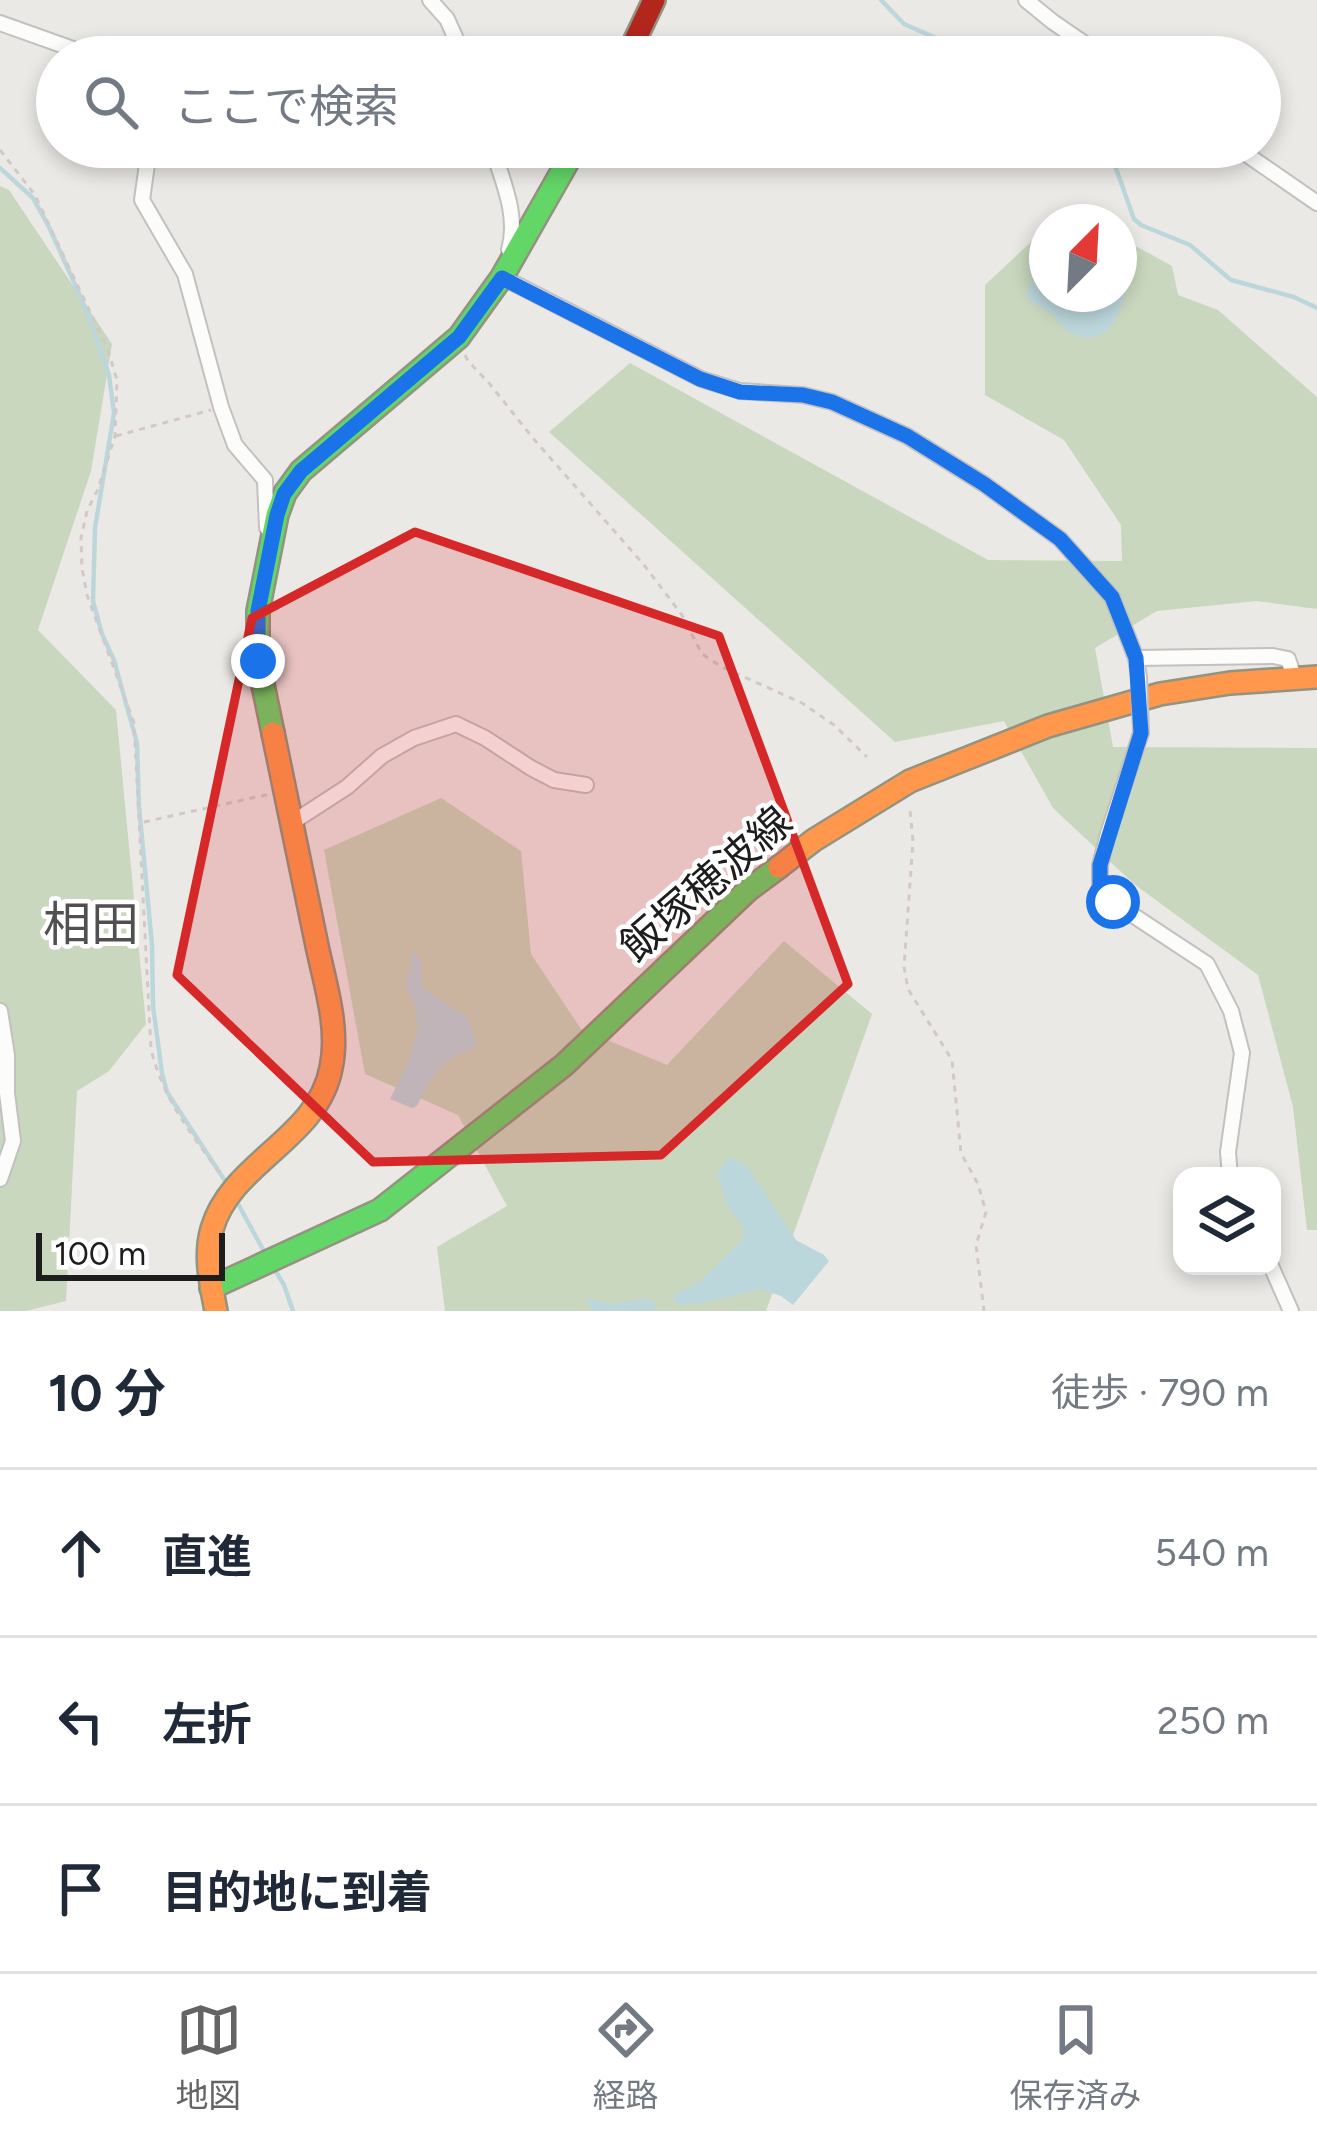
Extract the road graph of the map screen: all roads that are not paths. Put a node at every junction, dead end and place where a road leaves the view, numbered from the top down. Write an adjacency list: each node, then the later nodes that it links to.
1 (430, 0): 6 (street)
2 (654, 0): 7 (street)
3 (1026, 0): 8 (street)
4 (0, 23): 5 (street)
5 (36, 36)
6 (455, 36)
7 (639, 36)
8 (1073, 36)
9 (145, 168): 15 (street)
10 (498, 168): 14 (street)
11 (564, 168): 14 (street)
12 (1266, 168): 13 (street)
13 (1317, 203)
14 (502, 278): 15 (street); 16 (street)
15 (268, 557): 19 (street)
16 (1136, 658): 17 (street); 21 (street, bridge)
17 (1306, 677): 24 (street, 飯塚穂波線)
18 (586, 785): 19 (street)
19 (290, 824): 24 (street)
20 (0, 1011): 22 (street)
21 (1229, 1167)
22 (0, 1179)
23 (1275, 1275): 26 (street)
24 (211, 1288): 25 (street)
25 (216, 1311)
26 (1291, 1311)

